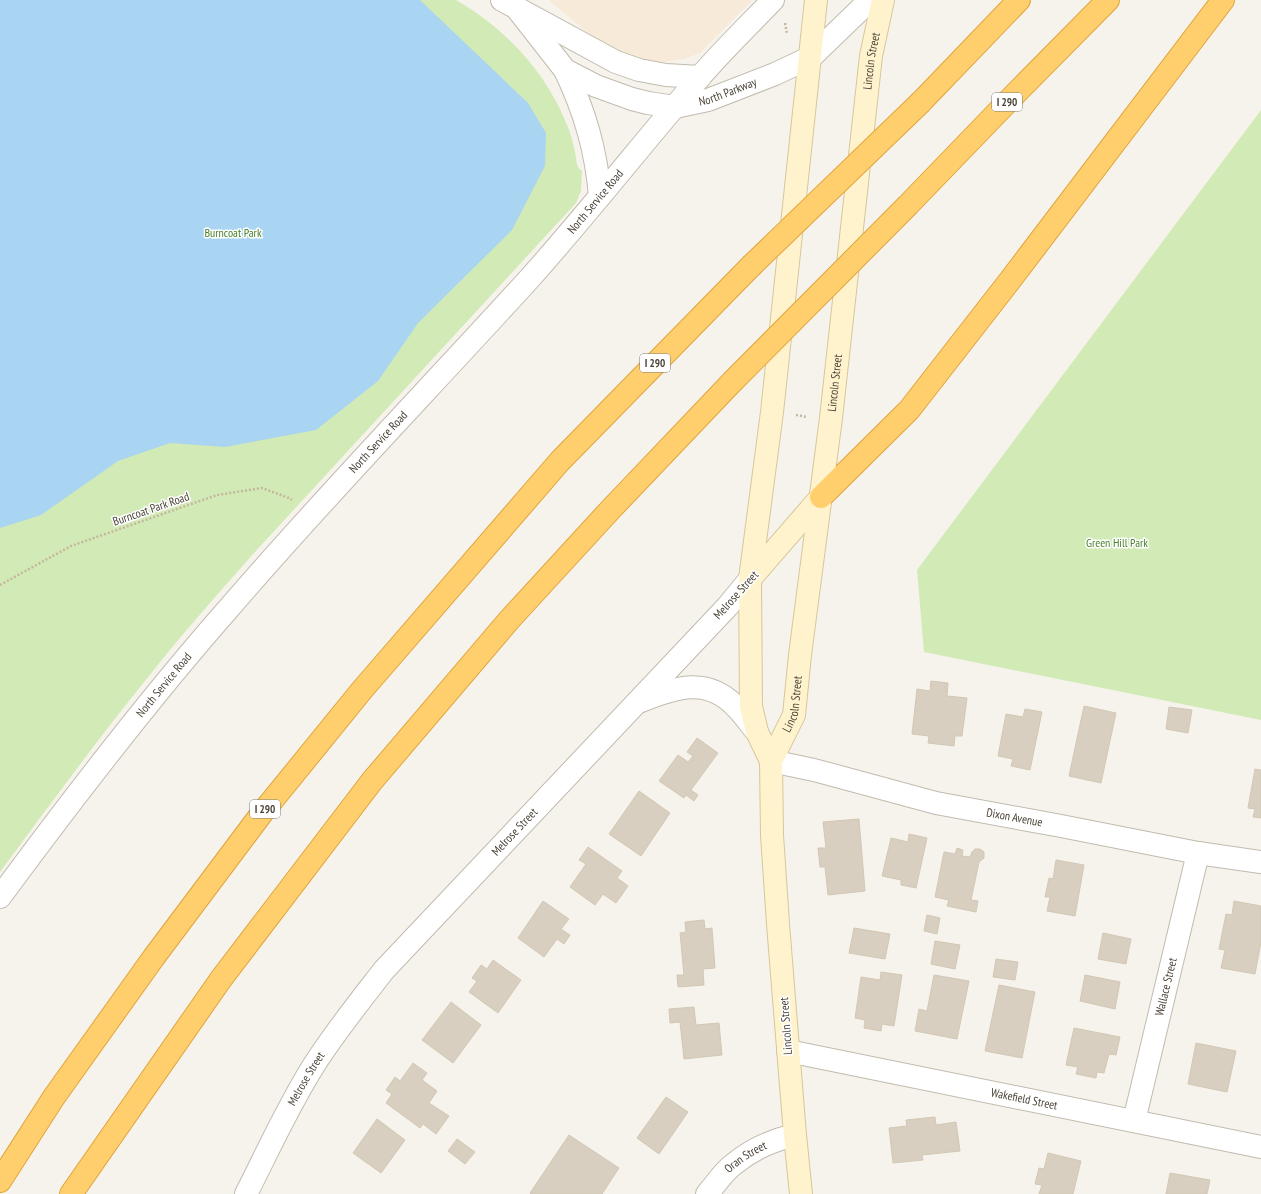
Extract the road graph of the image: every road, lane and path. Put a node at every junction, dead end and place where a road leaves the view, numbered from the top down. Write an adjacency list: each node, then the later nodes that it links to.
1 (773, 0): 13 (street, North Service Road)
2 (816, 0): 11 (main road, Lincoln Street)
3 (870, 0): 11 (street, North Parkway)
4 (883, 0): 18 (main road, Lincoln Street)
5 (1019, 0): 32 (highway, I 290, bridge)
6 (1108, 0): 33 (highway, I 290, bridge)
7 (1223, 0): 18 (highway)
8 (510, 5): 12 (street, North Parkway); 13 (street, North Parkway)
9 (784, 18): 10 (path)
10 (788, 41)
11 (811, 57): 14 (street, North Parkway); 20 (main road, Lincoln Street)
12 (565, 70): 14 (street, North Parkway); 15 (street, North Parkway)
13 (700, 77): 14 (street, North Service Road)
14 (675, 107): 15 (street, North Service Road)
15 (600, 196): 19 (street, North Service Road)
16 (794, 415): 17 (path)
17 (814, 418)
18 (821, 497): 20 (main road, Melrose Street); 24 (main road, Lincoln Street)
19 (309, 517): 21 (path, Burncoat Park Road); 27 (street, North Service Road)
20 (750, 579): 22 (street, Melrose Street); 23 (main road, Lincoln Street)
21 (0, 585)
22 (636, 703): 23 (street); 34 (street, Melrose Street)
23 (757, 732): 24 (main road, Lincoln Street)
24 (771, 761): 25 (street, Dixon Avenue); 28 (main road, Lincoln Street)
25 (1198, 853): 26 (street, Dixon Avenue); 29 (street, Wallace Street)
26 (1261, 862)
27 (0, 897)
28 (788, 1051): 29 (street, Wakefield Street); 30 (main road, Lincoln Street)
29 (1134, 1121): 31 (street, Wakefield Street)
30 (795, 1135): 35 (street, Oran Street); 36 (main road, Lincoln Street)
31 (1261, 1147)
32 (0, 1181)
33 (71, 1194)
34 (246, 1194)
35 (707, 1194)
36 (801, 1194)

